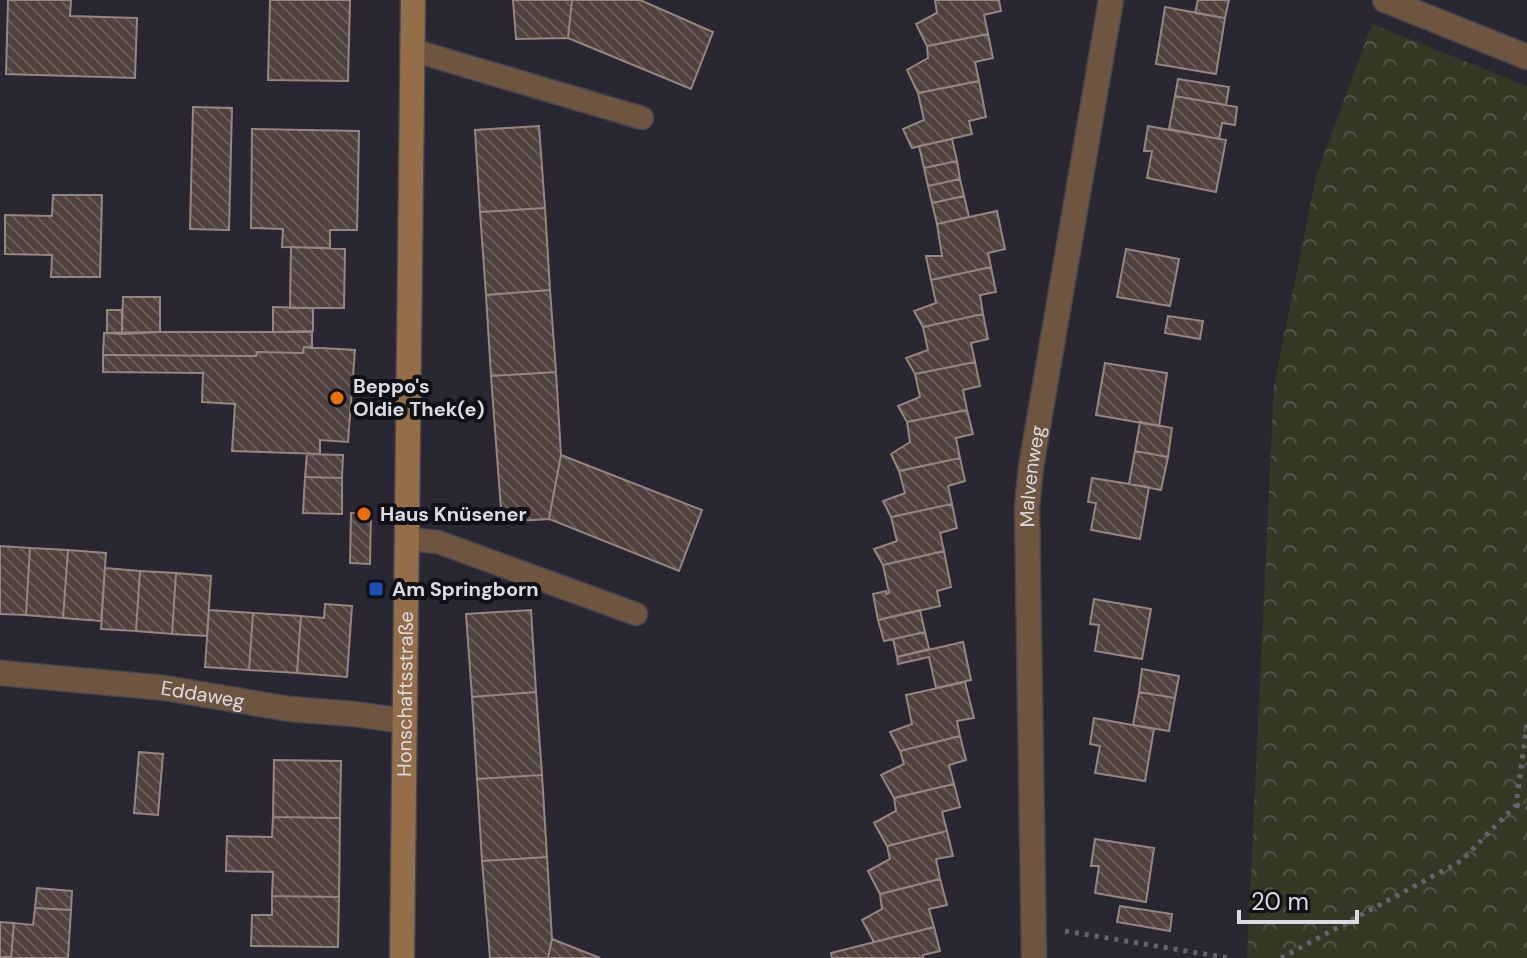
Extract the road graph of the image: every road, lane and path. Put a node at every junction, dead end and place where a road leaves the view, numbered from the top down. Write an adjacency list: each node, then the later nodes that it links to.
1 (413, 0): 4 (street, Honschaftsstraße)
2 (1111, 0): 14 (street, Malvenweg)
3 (1385, 0): 5 (street)
4 (412, 50): 6 (lane); 7 (street, Honschaftsstraße)
5 (1527, 57)
6 (642, 118)
7 (407, 539): 8 (lane); 10 (street, Honschaftsstraße)
8 (636, 614)
9 (0, 673): 10 (street, Eddaweg)
10 (404, 721): 15 (street, Honschaftsstraße)
11 (1527, 724): 12 (path)
12 (1516, 805): 13 (path); 18 (path)
13 (1527, 808)
14 (1034, 926): 16 (street, Malvenweg); 17 (path)
15 (402, 958)
16 (1034, 958)
17 (1229, 958)
18 (1281, 958)

